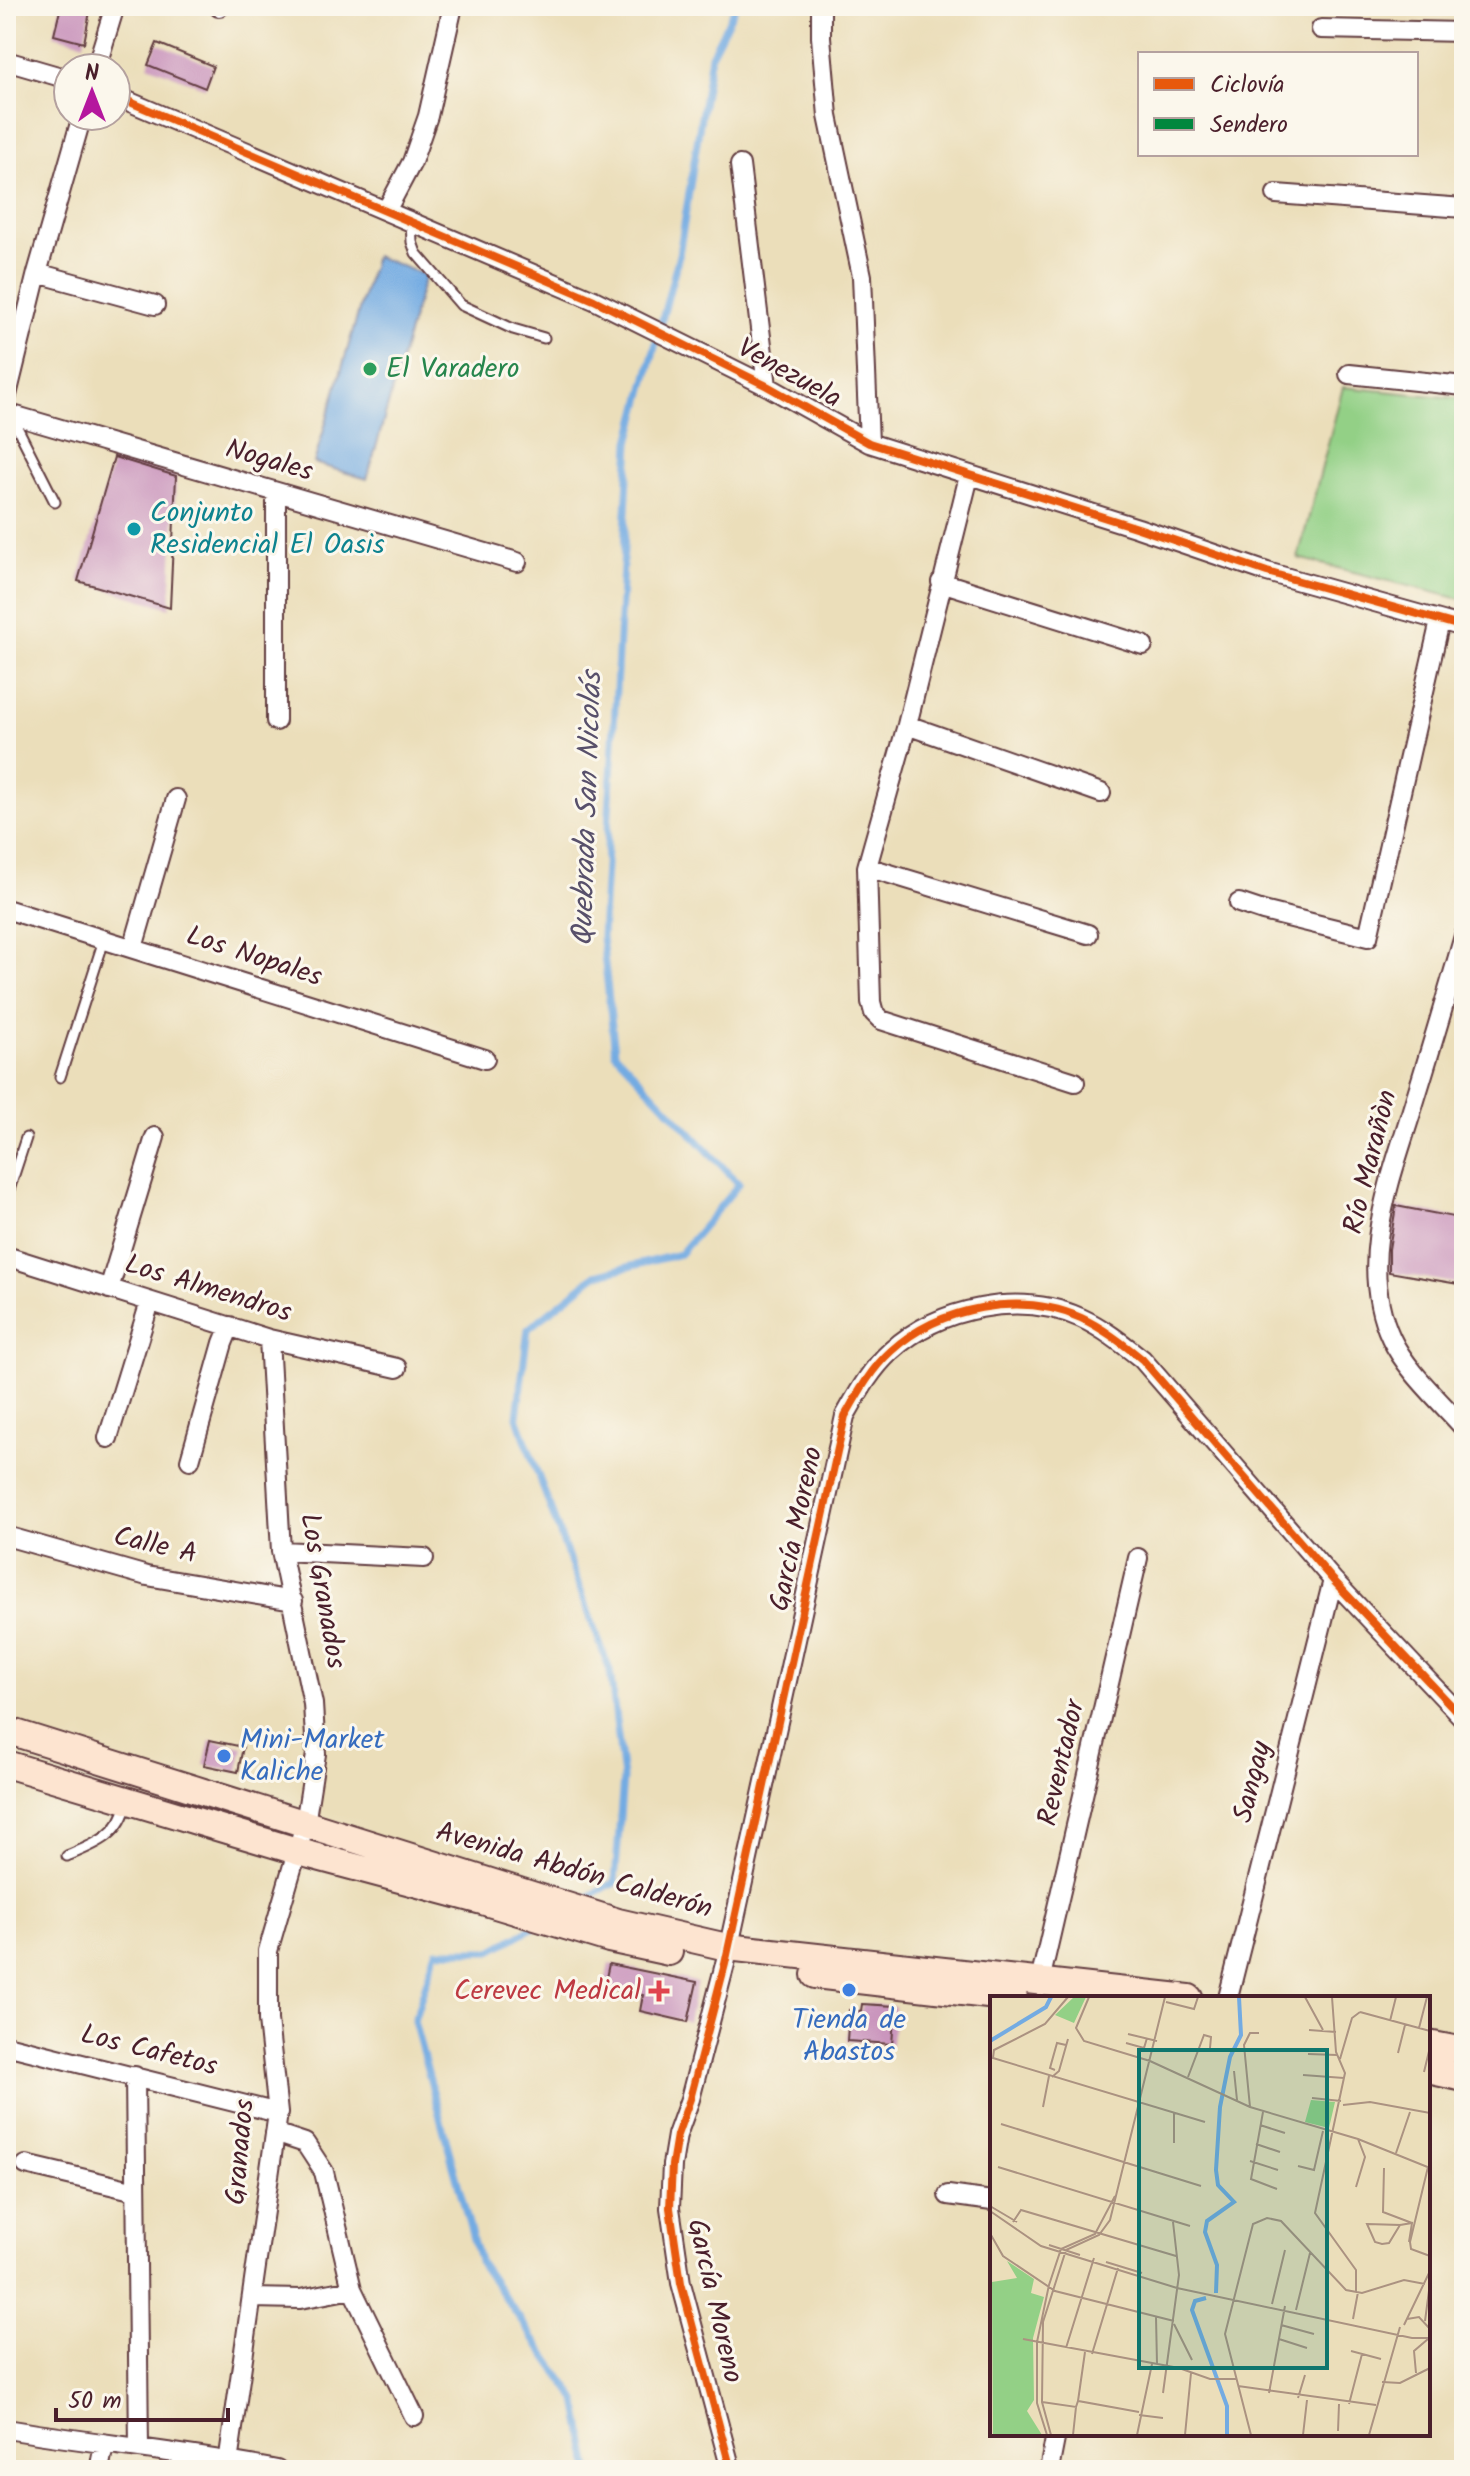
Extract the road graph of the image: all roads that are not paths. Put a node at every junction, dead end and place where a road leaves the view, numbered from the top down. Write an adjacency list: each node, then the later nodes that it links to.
1 (115, 6): 6 (street)
2 (453, 6): 14 (street)
3 (821, 6): 24 (street)
4 (1321, 29): 5 (street)
5 (1464, 32)
6 (101, 52)
7 (6, 61): 8 (street)
8 (52, 74)
9 (132, 103): 14 (street, Venezuela)
10 (77, 132): 16 (street)
11 (740, 165): 20 (street)
12 (1276, 194): 13 (street)
13 (1464, 208)
14 (386, 211): 15 (street, Venezuela)
15 (411, 222): 18 (lane); 20 (street, Venezuela)
16 (37, 273): 17 (street); 22 (street)
17 (155, 305)
18 (544, 338)
19 (1349, 374): 21 (street)
20 (767, 386): 24 (street, Venezuela)
21 (1464, 386)
22 (6, 399)
23 (6, 414): 26 (street, Nogales); 27 (lane)
24 (869, 443): 25 (street, Venezuela)
25 (969, 476): 29 (street); 30 (street, Venezuela)
26 (276, 492): 28 (street, Nogales); 33 (street)
27 (55, 502)
28 (517, 562)
29 (941, 582): 32 (street); 34 (street)
30 (1440, 621): 31 (street, Venezuela); 38 (street)
31 (1464, 627)
32 (1143, 645)
33 (276, 721)
34 (907, 725): 35 (street); 37 (street)
35 (1101, 793)
36 (176, 799): 43 (street)
37 (867, 867): 40 (street); 46 (street)
38 (1239, 903)
39 (6, 909): 42 (street, Los Nopales)
40 (1088, 934)
41 (1464, 936): 56 (street, Río Marañòn)
42 (104, 940): 43 (street, Los Nopales); 45 (lane)
43 (133, 948): 44 (street, Los Nopales)
44 (485, 1059)
45 (60, 1077)
46 (1075, 1082)
47 (155, 1137): 51 (street)
48 (26, 1138): 49 (lane)
49 (6, 1199)
50 (6, 1256): 51 (street, Los Almendros)
51 (109, 1289): 52 (street, Los Almendros)
52 (150, 1302): 53 (street, Los Almendros); 57 (street)
53 (230, 1326): 54 (street, Los Almendros); 58 (street)
54 (269, 1339): 55 (street, Los Almendros); 60 (street, Los Granados)
55 (397, 1368)
56 (1464, 1428)
57 (108, 1438)
58 (190, 1460)
59 (6, 1536): 64 (street, Calle A)
60 (281, 1551): 61 (street); 64 (street, Los Granados)
61 (424, 1558)
62 (1138, 1558): 74 (street, Reventador)
63 (1333, 1580): 65 (street, García Moreno); 73 (street, García Moreno); 77 (street, Sangay)
64 (293, 1601): 69 (street, Los Granados)
65 (1464, 1719)
66 (6, 1730): 69 (main road, Avenida Abdón Calderón)
67 (6, 1764): 68 (main road, Avenida Abdón Calderón)
68 (127, 1802): 70 (main road, Avenida Abdón Calderón); 71 (lane)
69 (305, 1824): 70 (street, Los Granados); 72 (main road, Avenida Abdón Calderón)
70 (296, 1851): 72 (main road, Avenida Abdón Calderón); 84 (street, Granados)
71 (67, 1856)
72 (484, 1891): 73 (main road, Avenida Abdón Calderón)
73 (726, 1955): 74 (main road, Avenida Abdón Calderón); 76 (main road, Avenida Abdón Calderón); 100 (street, García Moreno)
74 (1040, 1981): 75 (main road, Avenida Abdón Calderón)
75 (1138, 1995)
76 (1001, 1996)
77 (1229, 1996)
78 (1430, 2044): 80 (main road)
79 (6, 2045): 82 (street, Los Cafetos)
80 (1464, 2051)
81 (1430, 2070): 83 (main road)
82 (135, 2076): 84 (street, Los Cafetos); 87 (street)
83 (1464, 2078)
84 (278, 2113): 85 (street, Granados)
85 (275, 2133): 90 (street); 91 (street, Granados)
86 (26, 2165): 87 (street)
87 (136, 2191): 96 (street)
88 (948, 2195): 89 (street)
89 (990, 2201)
90 (352, 2289): 91 (street); 92 (street)
91 (252, 2298): 97 (street, Granados)
92 (414, 2416)
93 (6, 2429): 95 (street)
94 (1056, 2436): 101 (street)
95 (104, 2445): 96 (street); 98 (street)
96 (139, 2448): 97 (street)
97 (228, 2465): 99 (street)
98 (99, 2470)
99 (277, 2470)
100 (731, 2470)
101 (1049, 2470)

